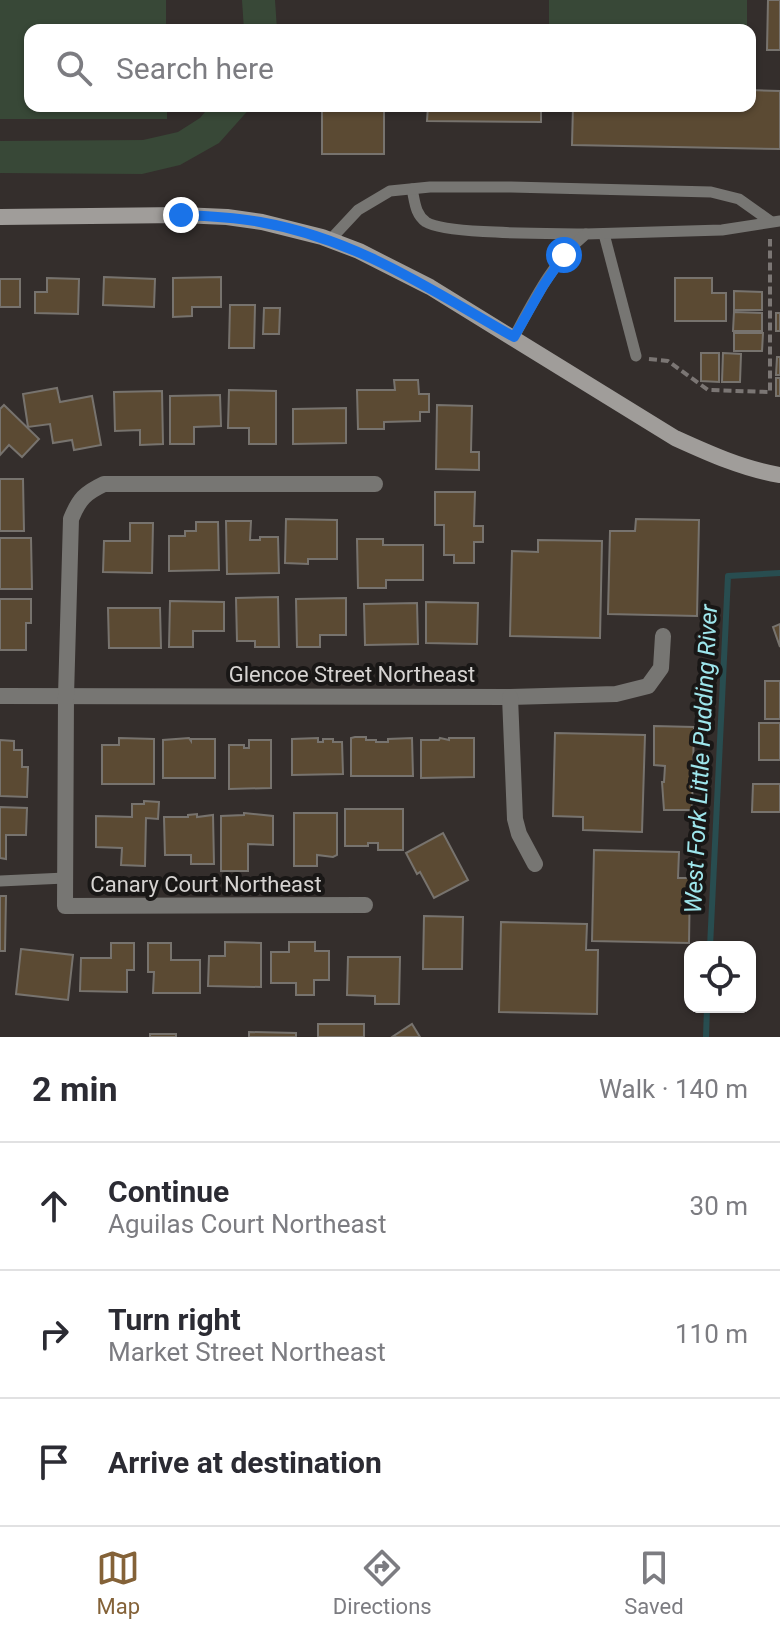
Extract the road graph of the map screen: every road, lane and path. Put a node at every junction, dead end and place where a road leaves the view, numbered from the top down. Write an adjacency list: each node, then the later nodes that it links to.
1 (412, 189): 3 (lane); 4 (lane); 6 (lane)
2 (0, 217): 6 (main road)
3 (775, 221): 5 (lane); 8 (path)
4 (586, 234): 5 (lane); 7 (lane)
5 (604, 234): 8 (lane)
6 (330, 240): 7 (main road)
7 (514, 337): 9 (main road)
8 (636, 356)
9 (780, 475)
10 (375, 484): 13 (street, Canary Court Northeast)
11 (663, 636): 14 (street, Glencoe Street Northeast)
12 (0, 696): 13 (street, Glencoe Street Northeast)
13 (66, 696): 14 (street, Glencoe Street Northeast); 16 (street, Canary Court Northeast)
14 (510, 697): 15 (street)
15 (535, 864)
16 (65, 878): 17 (lane); 18 (street, Canary Court Northeast)
17 (0, 881)
18 (365, 905)

